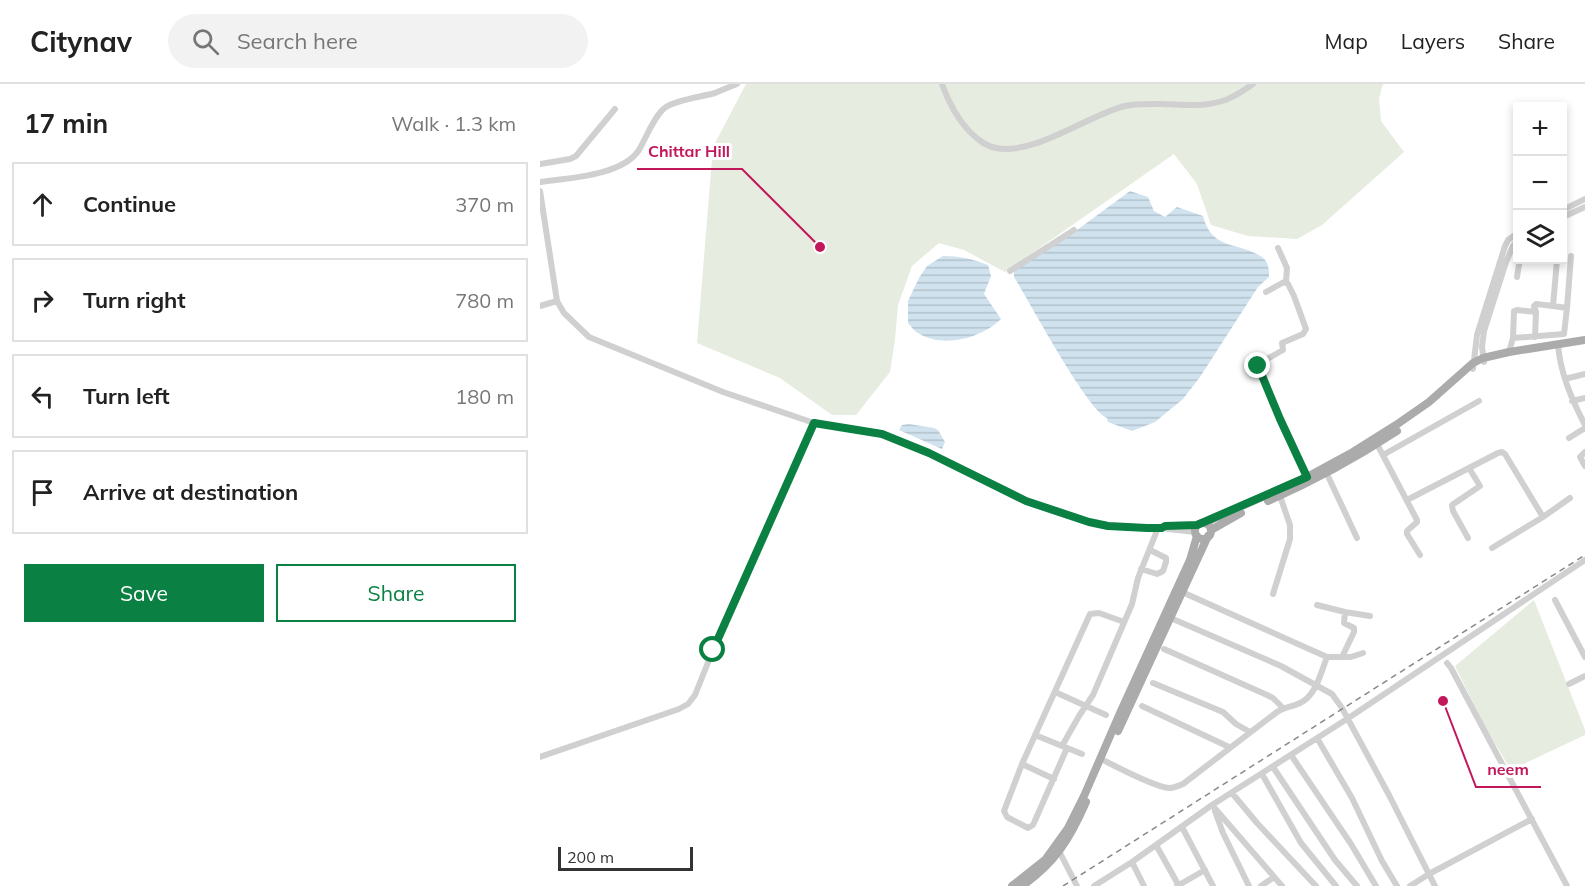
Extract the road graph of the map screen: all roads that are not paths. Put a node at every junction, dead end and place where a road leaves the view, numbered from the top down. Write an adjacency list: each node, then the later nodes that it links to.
1 (737, 84): 6 (street)
2 (942, 84): 3 (street)
3 (1253, 84)
4 (615, 109): 5 (street)
5 (540, 164)
6 (540, 182)
7 (540, 195): 25 (street)
8 (1585, 199): 10 (street)
9 (1585, 207): 11 (street)
10 (1567, 208)
11 (1567, 215)
12 (1074, 230): 21 (street)
13 (1513, 236): 37 (street)
14 (1513, 246): 17 (street)
15 (1278, 248): 23 (street)
16 (1571, 256): 28 (street)
17 (1506, 262): 18 (street); 36 (street)
18 (1513, 262)
19 (1520, 264): 22 (street)
20 (1557, 264): 27 (street)
21 (1010, 272)
22 (1517, 278)
23 (1286, 282): 24 (street); 52 (street)
24 (1266, 292)
25 (557, 301): 26 (street); 43 (street)
26 (540, 306)
27 (1552, 306): 28 (street); 29 (street)
28 (1567, 308): 30 (street)
29 (1536, 312): 30 (street); 31 (street)
30 (1535, 337): 31 (street)
31 (1513, 338): 35 (street)
32 (1585, 340): 34 (main road)
33 (1585, 344): 34 (main road)
34 (1558, 346): 35 (main road); 36 (main road); 39 (street)
35 (1509, 352): 36 (main road)
36 (1483, 360): 37 (main road)
37 (1473, 366): 46 (main road); 52 (main road)
38 (1585, 375): 39 (street)
39 (1565, 379): 42 (street)
40 (1585, 398): 42 (street)
41 (1479, 401): 48 (street)
42 (1572, 401): 44 (street)
43 (814, 423): 57 (street); 98 (street)
44 (1585, 427): 45 (street)
45 (1569, 438)
46 (1377, 444): 48 (street); 51 (main road)
47 (1585, 452): 49 (street)
48 (1383, 455): 55 (street)
49 (1585, 466)
50 (1469, 468): 55 (street); 56 (street); 61 (street)
51 (1327, 474): 53 (main road); 60 (street)
52 (1307, 477): 58 (main road)
53 (1280, 496): 59 (main road); 68 (street)
54 (1570, 498): 56 (street)
55 (1407, 500): 64 (street)
56 (1543, 517): 62 (street)
57 (1160, 528): 58 (street); 63 (street)
58 (1199, 529): 59 (main road); 59 (main road); 73 (main road)
59 (1210, 533): 67 (main road)
60 (1357, 538)
61 (1468, 538)
62 (1492, 548)
63 (1150, 550): 66 (street); 66 (street)
64 (1420, 555)
65 (1585, 560): 90 (street)
66 (1141, 569): 74 (street)
67 (1182, 592): 73 (main road); 77 (street)
68 (1273, 594)
69 (1555, 600): 79 (street)
70 (1317, 605): 71 (street)
71 (1345, 612): 72 (street); 78 (street)
72 (1370, 616)
73 (1167, 617): 84 (street); 99 (main road); 109 (main road)
74 (1124, 622): 85 (street); 86 (street)
75 (1164, 649): 88 (street)
76 (1363, 653): 78 (street)
77 (1327, 657): 78 (street); 84 (street)
78 (1342, 657)
79 (1585, 657)
80 (1448, 663): 106 (street)
81 (1585, 676): 83 (street)
82 (1154, 683): 91 (street)
83 (1569, 684)
84 (1316, 685): 88 (street); 90 (street)
85 (1055, 692): 86 (street); 92 (street)
86 (1086, 706): 89 (street); 94 (street)
87 (1142, 706): 95 (street)
88 (1282, 708): 91 (street)
89 (1106, 715)
90 (1347, 719): 93 (street); 112 (street)
91 (1250, 732): 95 (street)
92 (1035, 735): 94 (street); 100 (street)
93 (1317, 738): 97 (street); 130 (street)
94 (1065, 747): 96 (street); 103 (street)
95 (1229, 747): 99 (street)
96 (1082, 754)
97 (1292, 755): 101 (street); 129 (street)
98 (540, 757)
99 (1105, 761): 109 (main road)
100 (1022, 764): 103 (street); 103 (street)
101 (1273, 766): 102 (street); 128 (street)
102 (1262, 774): 104 (street); 127 (street)
103 (1054, 779)
104 (1232, 793): 105 (street); 126 (street)
105 (1212, 805): 107 (street); 113 (street); 123 (street)
106 (1532, 819): 112 (street); 133 (street)
107 (1182, 827): 108 (street); 111 (street)
108 (1156, 845): 110 (street); 121 (street)
109 (1058, 849): 115 (main road); 116 (main road); 117 (street)
110 (1132, 862): 114 (street); 120 (street)
111 (1205, 870): 121 (street); 122 (street)
112 (1429, 874): 131 (street); 132 (street)
113 (1274, 877): 124 (street); 125 (street)
114 (1107, 878): 118 (street); 119 (street)
115 (1012, 886)
116 (1022, 886)
117 (1077, 886)
118 (1094, 886)
119 (1111, 886)
120 (1144, 886)
121 (1178, 886)
122 (1213, 886)
123 (1249, 886)
124 (1261, 886)
125 (1282, 886)
126 (1316, 886)
127 (1336, 886)
128 (1357, 886)
129 (1376, 886)
130 (1397, 886)
131 (1410, 886)
132 (1435, 886)
133 (1567, 886)

